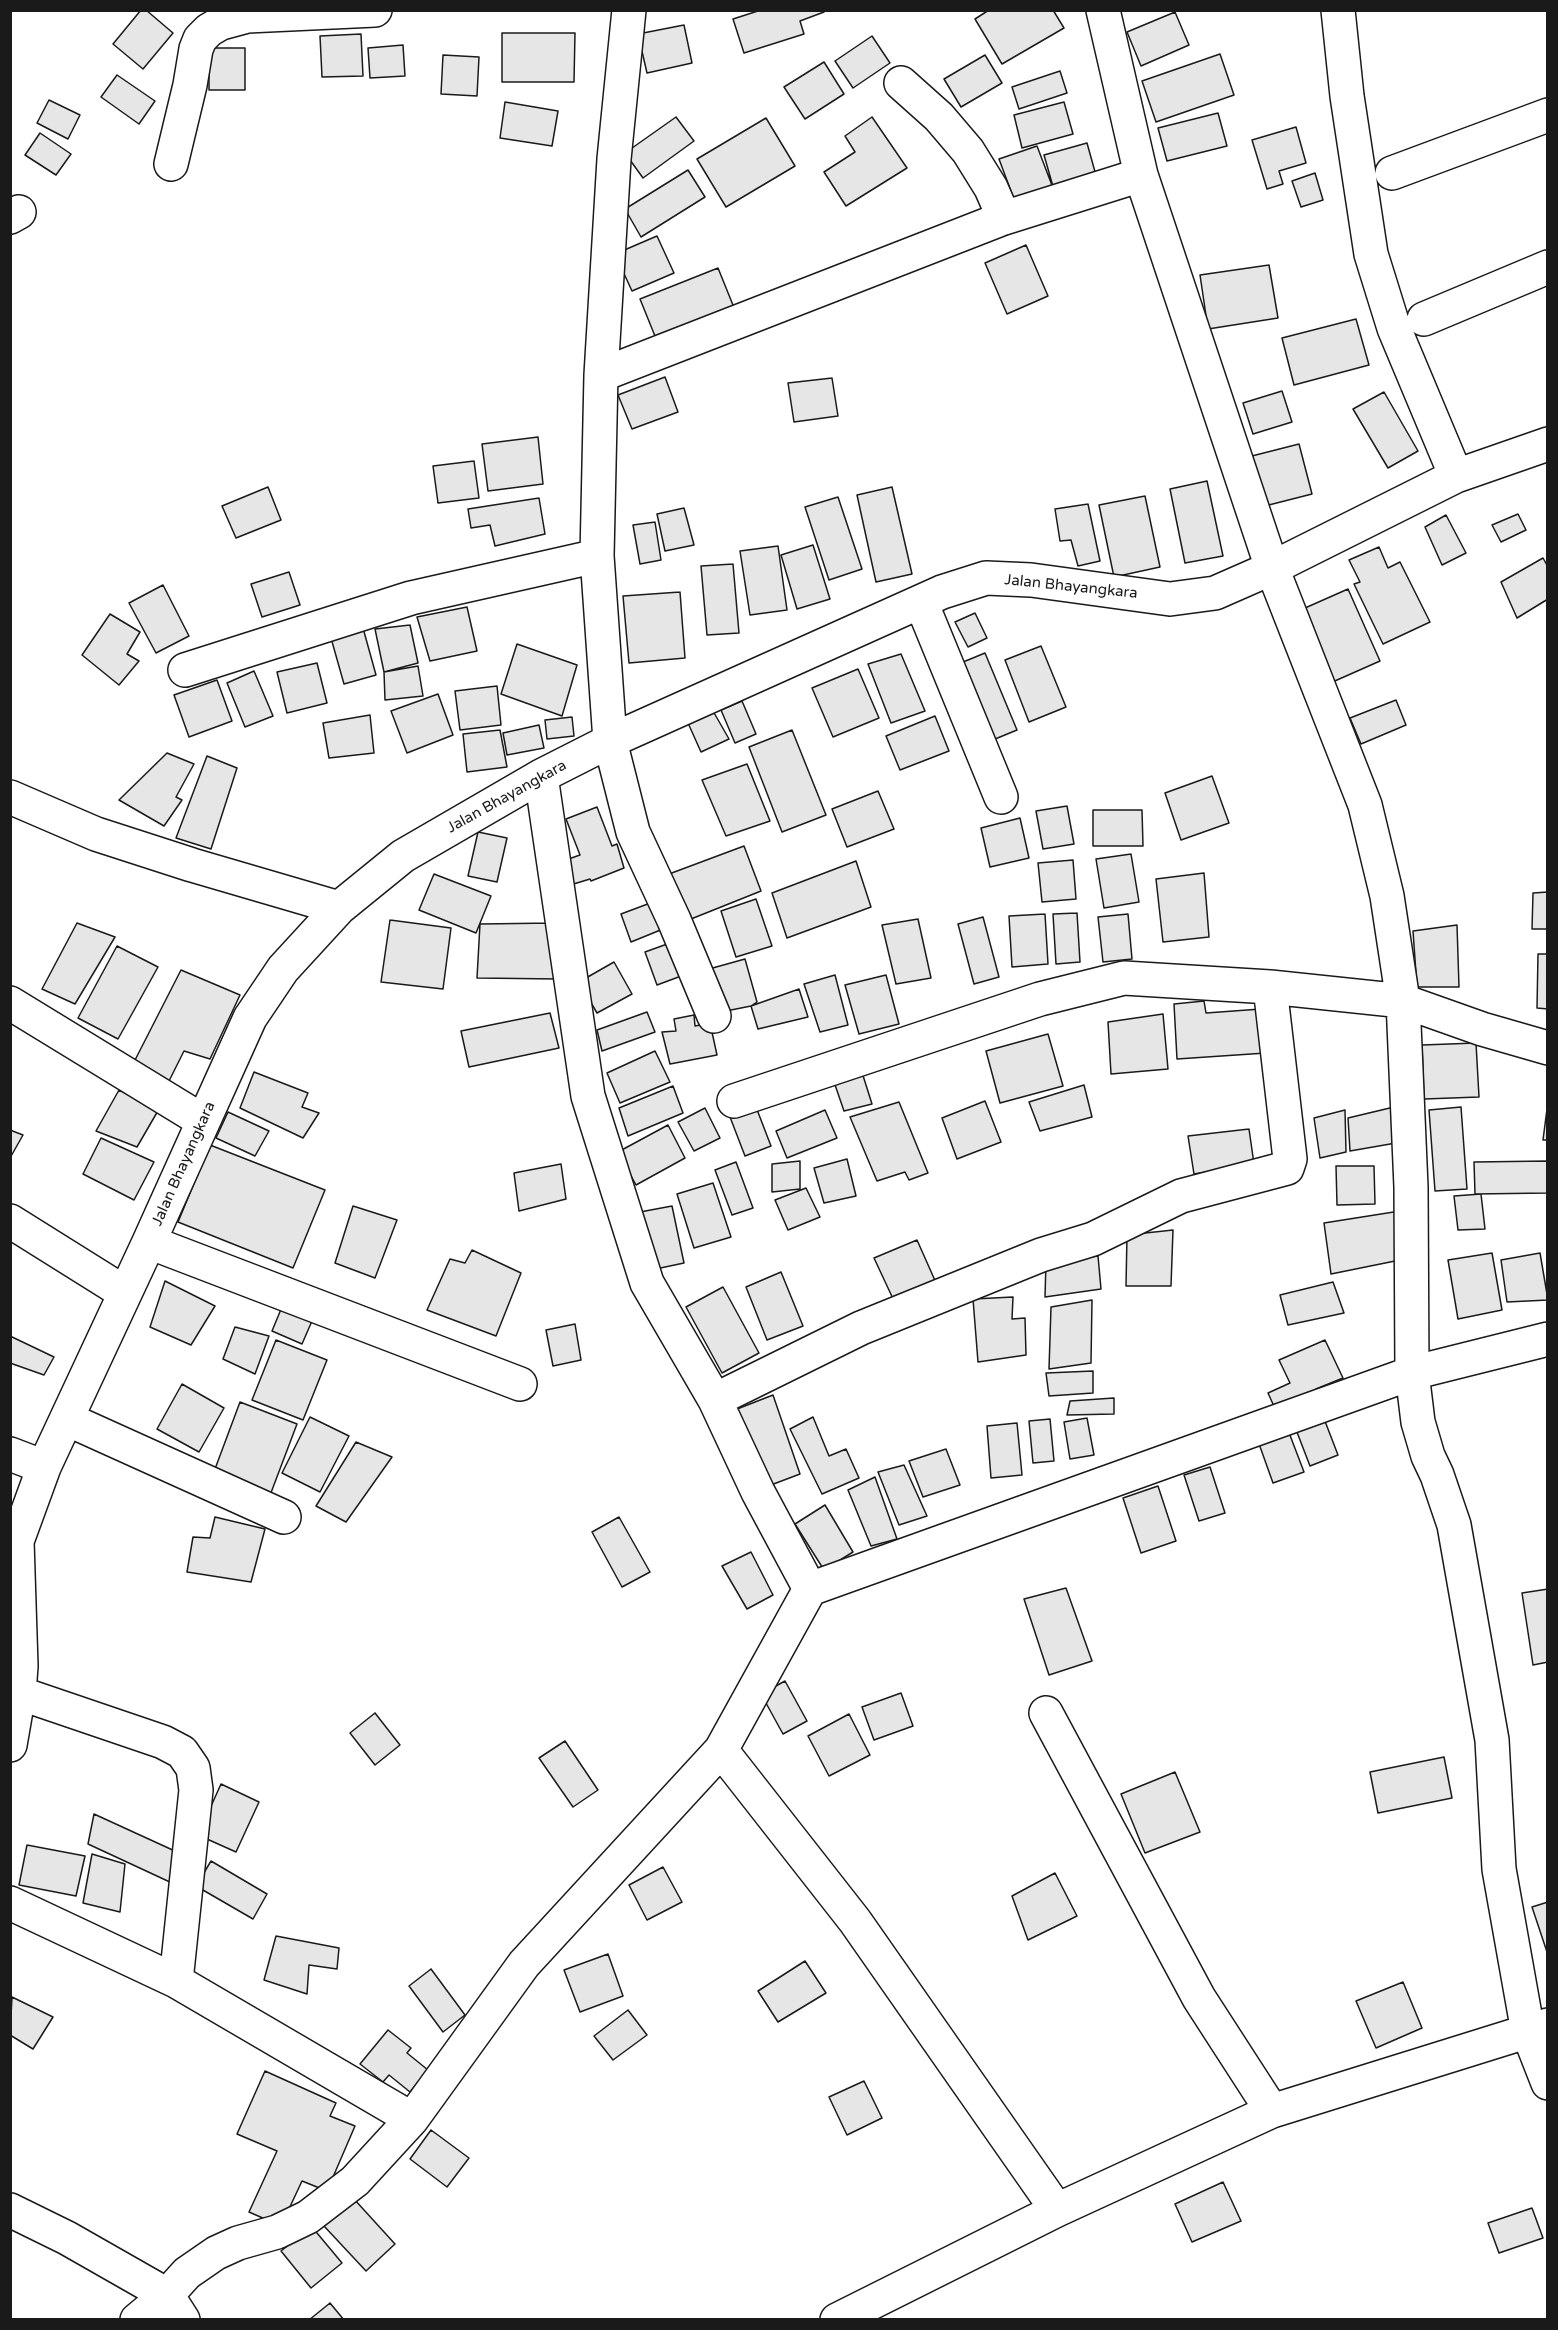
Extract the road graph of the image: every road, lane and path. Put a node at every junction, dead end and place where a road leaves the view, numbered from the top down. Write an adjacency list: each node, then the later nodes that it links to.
1 (375, 10): 5 (street)
2 (629, 10): 14 (street)
3 (1103, 10): 10 (street)
4 (1338, 10): 16 (street)
5 (209, 17): 8 (street)
6 (901, 83): 11 (street)
7 (1548, 115): 9 (street)
8 (171, 164)
9 (1392, 173)
10 (1142, 176): 11 (street); 18 (street)
11 (1004, 218): 14 (street)
12 (1548, 267): 13 (street)
13 (1424, 319)
14 (601, 375): 17 (street)
15 (1548, 444): 16 (street, Jalan Bhayangkara)
16 (1456, 476): 18 (street, Jalan Bhayangkara)
17 (597, 556): 20 (street); 21 (street)
18 (1272, 568): 19 (street, Jalan Bhayangkara); 27 (street)
19 (921, 602): 21 (street, Jalan Bhayangkara); 24 (street)
20 (185, 670)
21 (610, 741): 22 (street, Jalan Bhayangkara); 29 (street)
22 (542, 776): 25 (street, Jalan Bhayangkara); 39 (street)
23 (10, 797): 25 (street)
24 (1001, 797)
25 (339, 909): 32 (street, Jalan Bhayangkara)
26 (1270, 987): 27 (street); 31 (street); 39 (street)
27 (1403, 1000): 30 (street); 37 (street)
28 (10, 1003): 32 (street)
29 (714, 1016)
30 (1548, 1048)
31 (734, 1101)
32 (203, 1122): 34 (street, Jalan Bhayangkara)
33 (10, 1221): 35 (street)
34 (149, 1242): 35 (street, Jalan Bhayangkara); 38 (street)
35 (125, 1293): 40 (street, Jalan Bhayangkara)
36 (1548, 1339): 37 (street)
37 (1412, 1373): 44 (street); 51 (street)
38 (520, 1384)
39 (715, 1400): 44 (street)
40 (67, 1419): 42 (street, Jalan Bhayangkara); 43 (street)
41 (10, 1454): 42 (street)
42 (44, 1467): 45 (street, Jalan Bhayangkara)
43 (284, 1517)
44 (810, 1589): 48 (street)
45 (19, 1693): 47 (street, Jalan Bhayangkara); 50 (street)
46 (1046, 1713): 53 (street)
47 (10, 1745)
48 (721, 1750): 54 (street); 56 (street)
49 (10, 1903): 50 (street)
50 (176, 1981): 54 (street)
51 (1538, 2028): 52 (street); 53 (street)
52 (1548, 2083)
53 (1272, 2111): 56 (street)
54 (412, 2119): 57 (street)
55 (10, 2210): 57 (street)
56 (1058, 2210): 59 (street)
57 (175, 2307): 58 (street)
58 (137, 2319)
59 (837, 2319)

